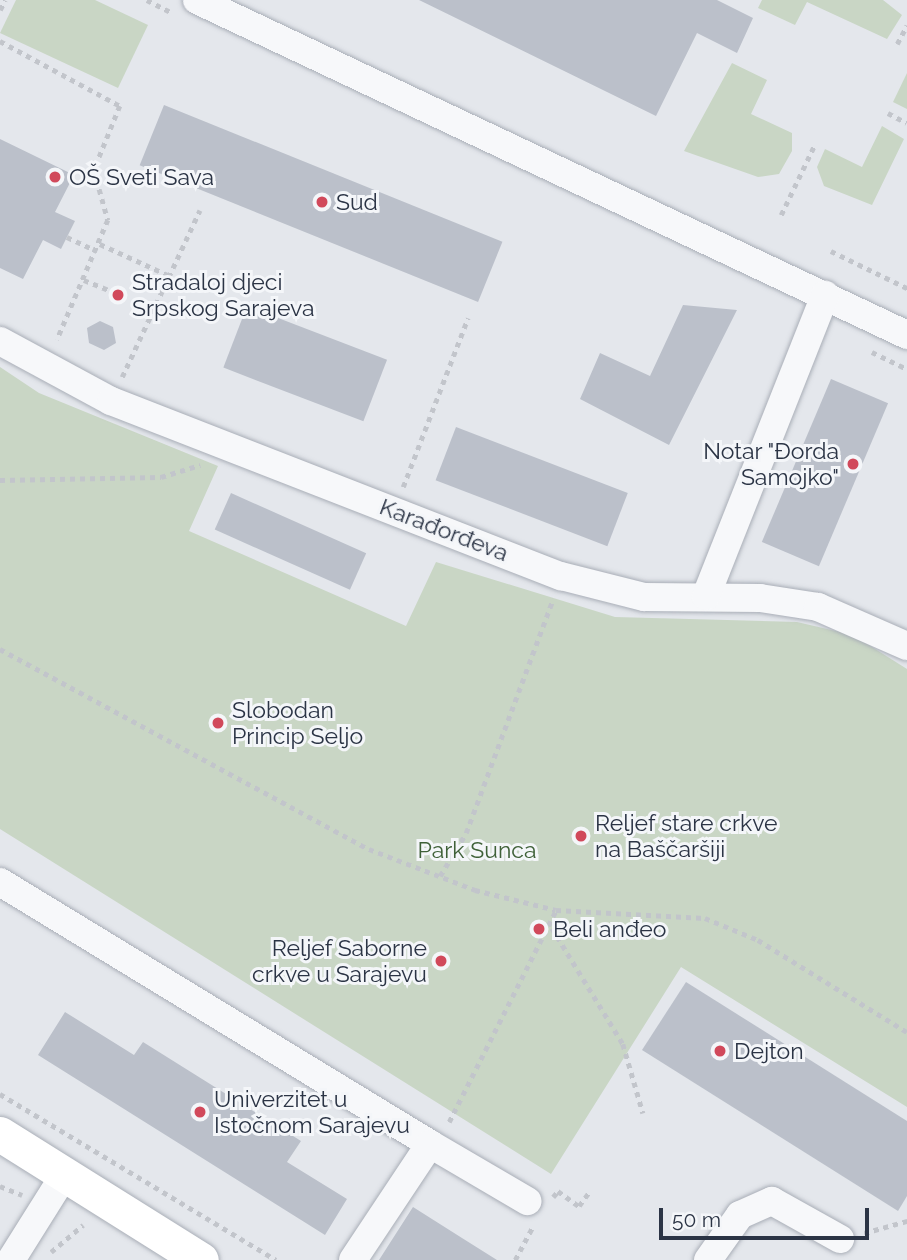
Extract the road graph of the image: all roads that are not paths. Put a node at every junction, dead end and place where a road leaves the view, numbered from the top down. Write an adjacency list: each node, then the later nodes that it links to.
1 (197, 0): 2 (street)
2 (825, 295): 3 (street); 5 (street)
3 (907, 335)
4 (0, 341): 5 (street, Karađorđeva)
5 (706, 596): 6 (street, Karađorđeva)
6 (907, 646)
7 (0, 882): 9 (street)
8 (0, 1134): 10 (main road)
9 (430, 1144): 11 (street); 15 (street)
10 (65, 1174): 13 (street); 14 (main road)
11 (538, 1207)
12 (840, 1239): 16 (street)
13 (12, 1260)
14 (201, 1260)
15 (353, 1260)
16 (708, 1260)

